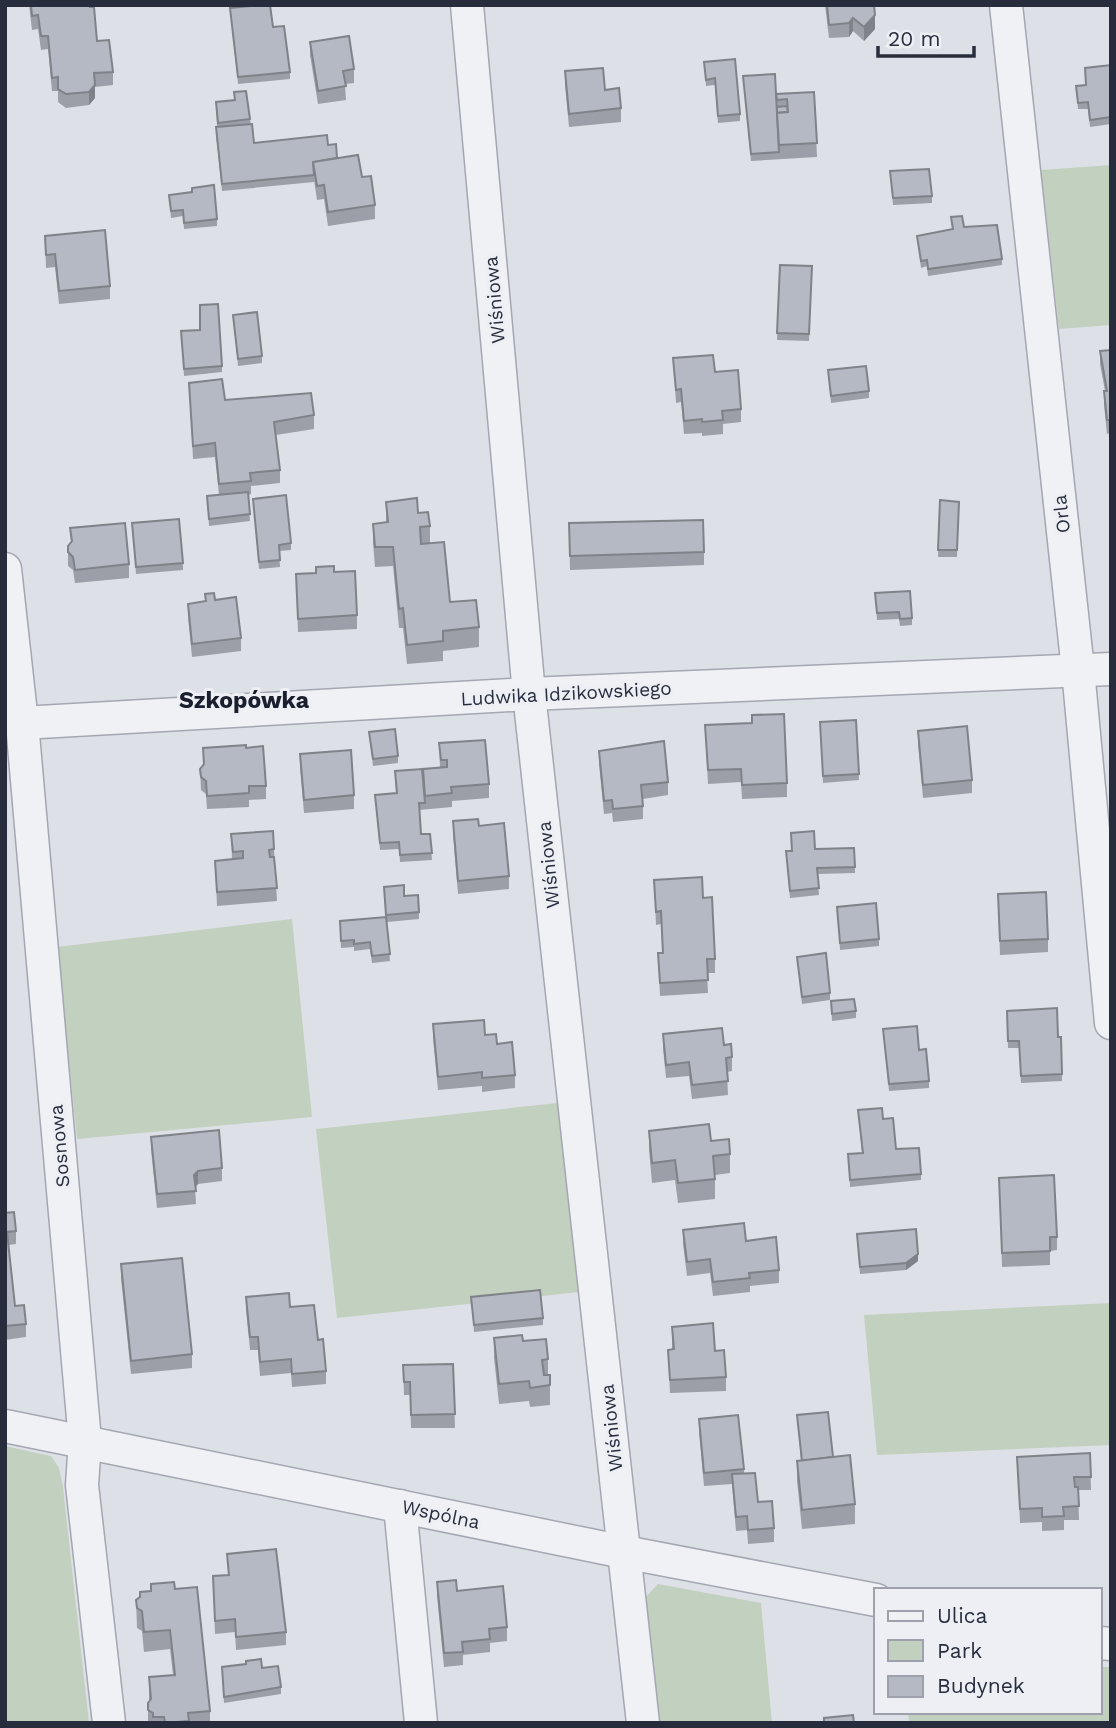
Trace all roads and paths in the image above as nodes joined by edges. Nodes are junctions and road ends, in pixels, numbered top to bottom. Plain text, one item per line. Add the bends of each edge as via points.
1 (467, 5) edge
2 (1006, 5) edge
3 (5, 569) edge
4 (1111, 669) edge
5 (1077, 670) junction
6 (529, 694) junction
7 (22, 723) junction
8 (1111, 1023) edge
9 (5, 1426) edge
10 (85, 1441) junction
11 (400, 1506) junction
12 (624, 1552) junction
13 (874, 1601) edge
14 (109, 1723) edge
15 (421, 1723) edge
16 (643, 1723) edge

1 - 6 street, Wiśniowa
2 - 5 street, Orla
3 - 7 street, Sosnowa
4 - 5 street, Ludwika Idzikowskiego
5 - 6 street, Ludwika Idzikowskiego
5 - 8 street, Orla
6 - 7 street, Ludwika Idzikowskiego
6 - 12 street, Wiśniowa
7 - 10 street, Sosnowa
9 - 10 street, Wspólna
10 - 11 street, Wspólna
10 - 14 street, Sosnowa via 82,1485
11 - 12 street, Wspólna
11 - 15 street
12 - 13 street, Wspólna
12 - 16 street, Wiśniowa

